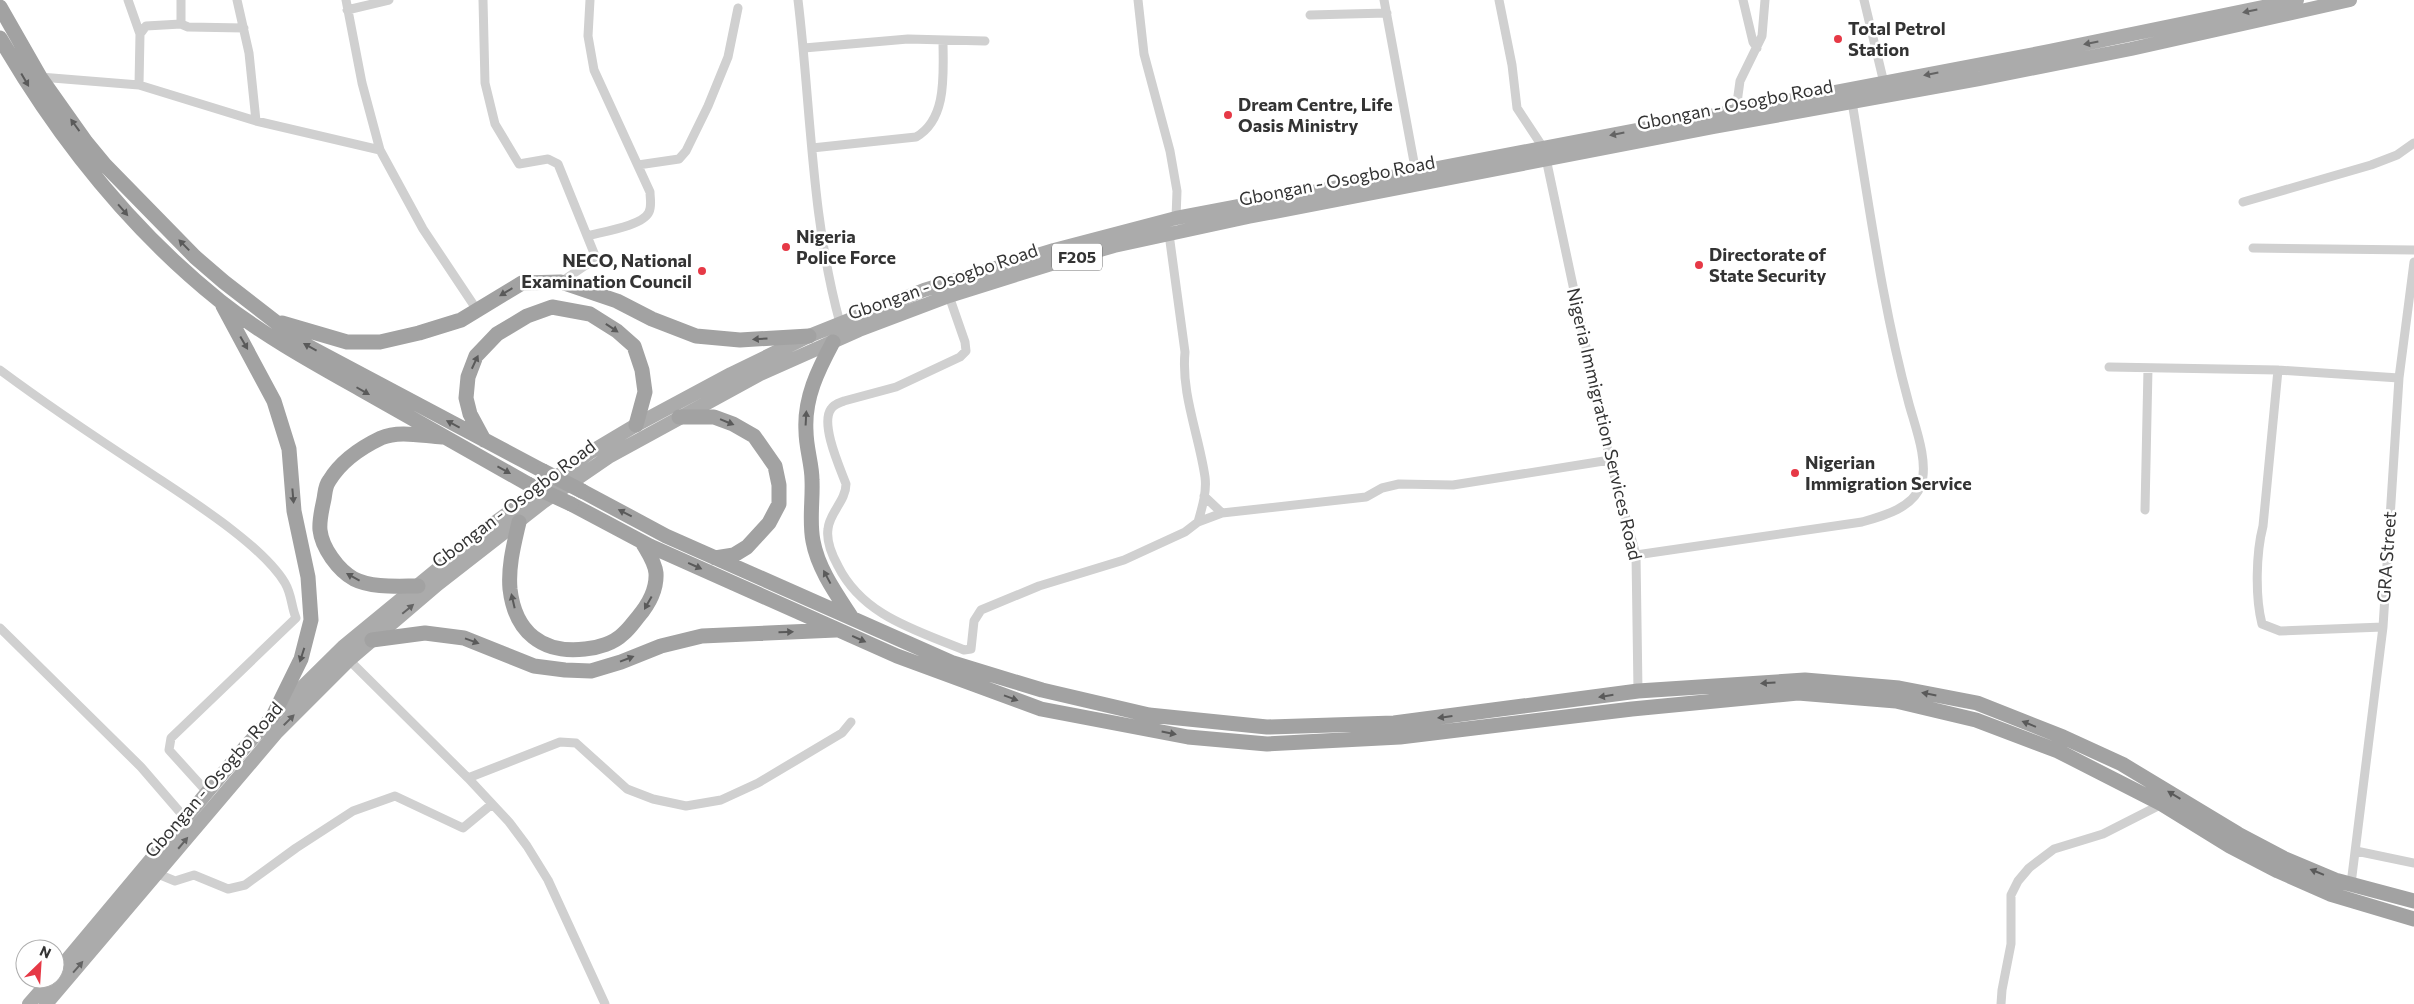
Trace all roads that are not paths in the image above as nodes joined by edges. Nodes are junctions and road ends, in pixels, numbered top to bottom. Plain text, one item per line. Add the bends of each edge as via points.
1 (128, 0) edge
2 (181, 0) edge
3 (237, 0) edge
4 (346, 0) edge
5 (389, 0) edge
6 (483, 0) edge
7 (590, 0) edge
8 (798, 0) edge
9 (1138, 0) edge
10 (1384, 0) edge
11 (1499, 0) edge
12 (1743, 0) edge
13 (1765, 0) edge
14 (1864, 0) edge
15 (2297, 0) edge
16 (2350, 0) edge
17 (0, 7) edge
18 (738, 8) dead end
19 (348, 10) junction
20 (1387, 14) junction
21 (1310, 15) dead end
22 (181, 24) junction
23 (244, 28) junction
24 (140, 34) junction
25 (0, 38) edge
26 (943, 40) junction
27 (984, 41) dead end
28 (804, 48) junction
29 (1757, 48) junction
30 (40, 77) junction
31 (1884, 83) junction
32 (139, 85) junction
33 (1852, 102) junction
34 (1736, 110) junction
35 (256, 121) junction
36 (2414, 143) edge
37 (812, 148) junction
38 (380, 150) junction
39 (1545, 154) junction
40 (638, 165) junction
41 (1416, 173) junction
42 (2243, 202) dead end
43 (1176, 218) junction
44 (1169, 234) junction
45 (587, 236) junction
46 (2253, 248) dead end
47 (2414, 250) edge
48 (2414, 262) edge
49 (561, 282) junction
50 (949, 296) junction
51 (220, 301) junction
52 (477, 310) junction
53 (273, 320) junction
54 (840, 323) junction
55 (809, 336) junction
56 (833, 342) junction
57 (2109, 367) dead end
58 (2148, 368) junction
59 (0, 370) edge
60 (2278, 370) junction
61 (2399, 378) junction
62 (679, 417) junction
63 (636, 425) junction
64 (446, 438) junction
65 (484, 440) junction
66 (1610, 460) junction
67 (1204, 496) junction
68 (2145, 510) dead end
69 (1222, 513) junction
70 (519, 522) junction
71 (1198, 522) junction
72 (642, 542) junction
73 (1636, 555) junction
74 (715, 558) junction
75 (418, 586) junction
76 (852, 618) junction
77 (2383, 626) junction
78 (0, 628) edge
79 (839, 630) junction
80 (372, 640) junction
81 (349, 660) junction
82 (1638, 691) junction
83 (273, 716) junction
84 (850, 722) dead end
85 (468, 778) junction
86 (207, 792) junction
87 (492, 804) junction
88 (2162, 804) junction
89 (185, 818) junction
90 (2356, 851) junction
91 (2414, 863) edge
92 (158, 874) junction
93 (2351, 884) junction
94 (2414, 901) edge
95 (2414, 919) edge
96 (65, 962) edge
97 (42, 989) edge
98 (29, 1004) edge
99 (46, 1004) edge
100 (605, 1004) edge
101 (2001, 1004) edge

1 - 24 street
2 - 22 street
3 - 23 street
4 - 19 street
5 - 19 street
6 - 45 street via 485,83 495,124 518,164 548,159 558,164
7 - 40 street via 588,36 594,70
8 - 28 street
9 - 43 street via 1144,54 1177,191
10 - 20 street
11 - 39 street via 1517,108
12 - 29 street
13 - 29 street via 1762,36
14 - 31 street
15 -> 31 main road, Gbongan - Osogbo Road / F205
16 - 33 main road, Gbongan - Osogbo Road / F205 via 2130,49
17 - 30 highway
18 - 40 street via 728,57 686,151 679,159
19 - 38 street via 362,83
20 - 21 street
20 - 41 street
22 - 23 street via 188,27
22 - 24 street via 146,26
23 - 35 street
24 - 32 street
25 -> 51 highway via 32,93 90,172 143,233
26 - 27 street
26 - 28 street via 854,42
26 - 37 street via 942,86 933,122 924,132 916,137
28 - 37 street
29 - 34 street via 1740,81
30 - 32 street
53 -> 30 highway via 195,257 105,164
31 - 34 main road, Gbongan - Osogbo Road / F205
32 - 35 street
33 - 39 main road, Gbongan - Osogbo Road / F205
33 - 73 street via 1896,355 1921,448 1923,479 1920,488 1904,505 1862,522
34 -> 39 main road, Gbongan - Osogbo Road / F205
35 - 38 street
36 - 42 street via 2398,155 2371,165
37 - 54 street via 831,289
38 - 52 street via 423,229
39 - 41 main road, Gbongan - Osogbo Road / F205
39 - 44 main road, Gbongan - Osogbo Road / F205
39 - 66 street, Nigeria Immigration Services Road
40 - 45 street via 650,192 649,213 636,223
41 - 43 main road, Gbongan - Osogbo Road / F205
43 - 54 main road, Gbongan - Osogbo Road / F205 via 952,281
44 - 50 main road, Gbongan - Osogbo Road / F205 via 1114,246
44 - 67 street via 1185,352 1183,372 1205,478
45 - 49 street via 596,258
46 - 47 street
48 - 61 street, GRA Street
49 -> 52 highway via 522,283
55 -> 49 highway via 740,340 696,336 617,301
50 - 56 main road, Gbongan - Osogbo Road / F205
50 - 71 street via 965,342 966,351 960,358 896,387 844,401 830,409 827,418 829,435 846,484 846,491 827,530 830,550 852,590 877,612 899,623 964,650 971,649 974,621 982,610 1039,586 1124,560 1185,532
51 -> 64 highway via 291,350
51 -> 83 highway via 274,401 289,449 294,511 308,578 311,620 301,659
52 - 53 highway via 461,320 380,342 348,342
65 -> 53 highway via 304,344
54 - 55 main road, Gbongan - Osogbo Road / F205
55 - 63 main road, Gbongan - Osogbo Road / F205
56 - 62 main road, Gbongan - Osogbo Road / F205 via 760,374
76 -> 56 highway via 818,560 812,541 812,479 805,413 813,382
57 - 58 street
58 - 60 street
58 - 68 street
59 - 86 street via 233,532 273,568 291,596 290,606 296,618 171,738 169,750
60 - 61 street
60 - 77 street via 2263,526 2258,547 2258,610 2262,624 2280,631
61 - 77 street, GRA Street
62 - 70 main road, Gbongan - Osogbo Road / F205 via 610,456
62 -> 74 highway via 714,417 733,424 754,436 775,466 779,504 769,523 747,547 734,555
65 -> 63 highway via 470,414 466,398 468,377 476,356 498,334 527,316 552,308 590,314 617,330 634,346 645,392
63 - 75 main road, Gbongan - Osogbo Road / F205 via 549,481
64 -> 72 highway, bridge
75 -> 64 highway via 369,585 341,570 320,530 322,508 327,483 344,460 376,441 396,435
74 -> 65 highway, bridge via 666,536
66 - 69 street via 1453,485 1399,484 1366,496
66 - 73 street, Nigeria Immigration Services Road
67 - 69 street
67 - 71 street
69 - 71 street
72 -> 70 highway via 656,571 655,589 646,608 623,635 605,645 570,651 541,644 517,616 510,588 510,560
80 -> 70 main road, Gbongan - Osogbo Road / F205
72 -> 79 highway
73 - 82 street, Nigeria Immigration Services Road
74 - 76 highway
75 - 83 main road, Gbongan - Osogbo Road / F205 via 343,647
82 -> 76 highway via 1394,723 1267,727 1149,716 1042,690 953,663
77 - 90 street, GRA Street
78 - 89 street via 141,766
80 -> 79 highway via 425,633 464,638 534,666 591,671 661,646 702,636
79 -> 88 highway via 897,656 1041,709 1188,737 1267,744 1400,738 1632,709 1798,694 1896,702 1976,720 2058,751
80 - 81 main road, Gbongan - Osogbo Road / F205
81 - 85 street
92 -> 81 main road, Gbongan - Osogbo Road / F205 via 276,732
93 -> 82 highway via 2285,859 2122,764 1977,703 1899,688 1805,680
83 - 86 main road, Gbongan - Osogbo Road / F205
84 - 85 street via 842,733 758,783 721,800 686,806 627,789 576,743 560,742
85 - 87 street
86 - 89 main road, Gbongan - Osogbo Road / F205
87 - 92 street via 463,828 395,796 379,800 330,826 245,885 228,889 194,875 175,881
87 - 100 street via 527,846 548,880
88 - 95 highway via 2278,871 2330,894
88 - 101 street via 2103,834 2054,849 2018,881 2011,895 2011,944
89 - 96 main road, Gbongan - Osogbo Road / F205
90 - 91 street
90 - 93 street, GRA Street
99 -> 92 main road, Gbongan - Osogbo Road / F205
93 - 94 highway
97 - 98 main road

